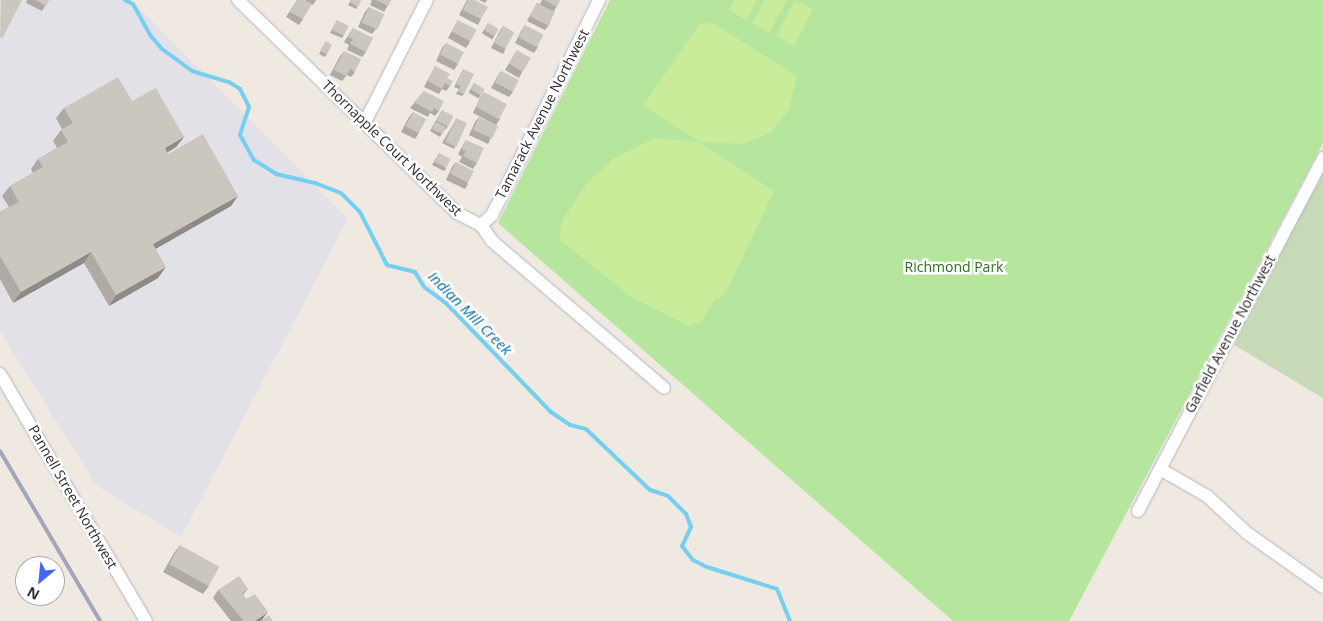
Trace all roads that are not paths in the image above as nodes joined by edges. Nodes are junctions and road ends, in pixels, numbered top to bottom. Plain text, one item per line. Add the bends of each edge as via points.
1 (238, 0) edge
2 (427, 0) edge
3 (599, 0) edge
4 (253, 6) edge
5 (365, 122) junction
6 (1323, 158) edge
7 (482, 225) junction
8 (0, 374) edge
9 (664, 388) dead end
10 (1160, 469) junction
11 (1138, 510) dead end
12 (1323, 587) edge
13 (146, 621) edge

1 - 4 street, Thornapple Court Northwest
2 - 5 street
3 - 7 street, Tamarack Avenue Northwest via 492,215
4 - 5 street, Thornapple Court Northwest
5 - 7 street, Thornapple Court Northwest via 457,213
6 - 10 street, Garfield Avenue Northwest
7 - 9 street, Thornapple Court Northwest via 492,241
8 - 13 street, Pannell Street Northwest
10 - 11 street, Garfield Avenue Northwest
10 - 12 street via 1207,496 1247,533

